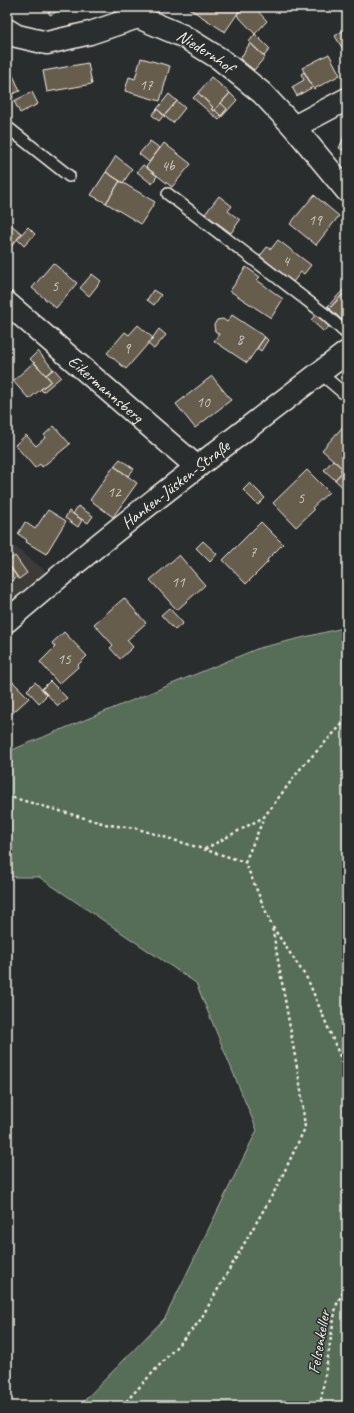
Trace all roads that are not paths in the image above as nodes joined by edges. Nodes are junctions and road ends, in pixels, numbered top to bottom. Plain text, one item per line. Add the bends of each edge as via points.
1 (141, 12) edge
2 (10, 36) edge
3 (347, 99) edge
4 (294, 126) junction
5 (7, 127) edge
6 (69, 176) dead end
7 (347, 191) edge
8 (168, 194) dead end
9 (10, 311) edge
10 (347, 334) edge
11 (347, 352) edge
12 (320, 373) junction
13 (347, 396) edge
14 (197, 467) junction
15 (7, 622) edge

1 - 2 street, Niedernhof via 90,33 47,43
1 - 4 street, Niedernhof via 220,59 262,93
3 - 4 street
4 - 7 street, Niedernhof
5 - 6 lane
8 - 10 lane via 326,315
9 - 14 street, Eikermannsberg
11 - 12 street, Hanken-Jüsken-Straße
12 - 13 lane
12 - 14 street, Hanken-Jüsken-Straße
14 - 15 street, Hanken-Jüsken-Straße

